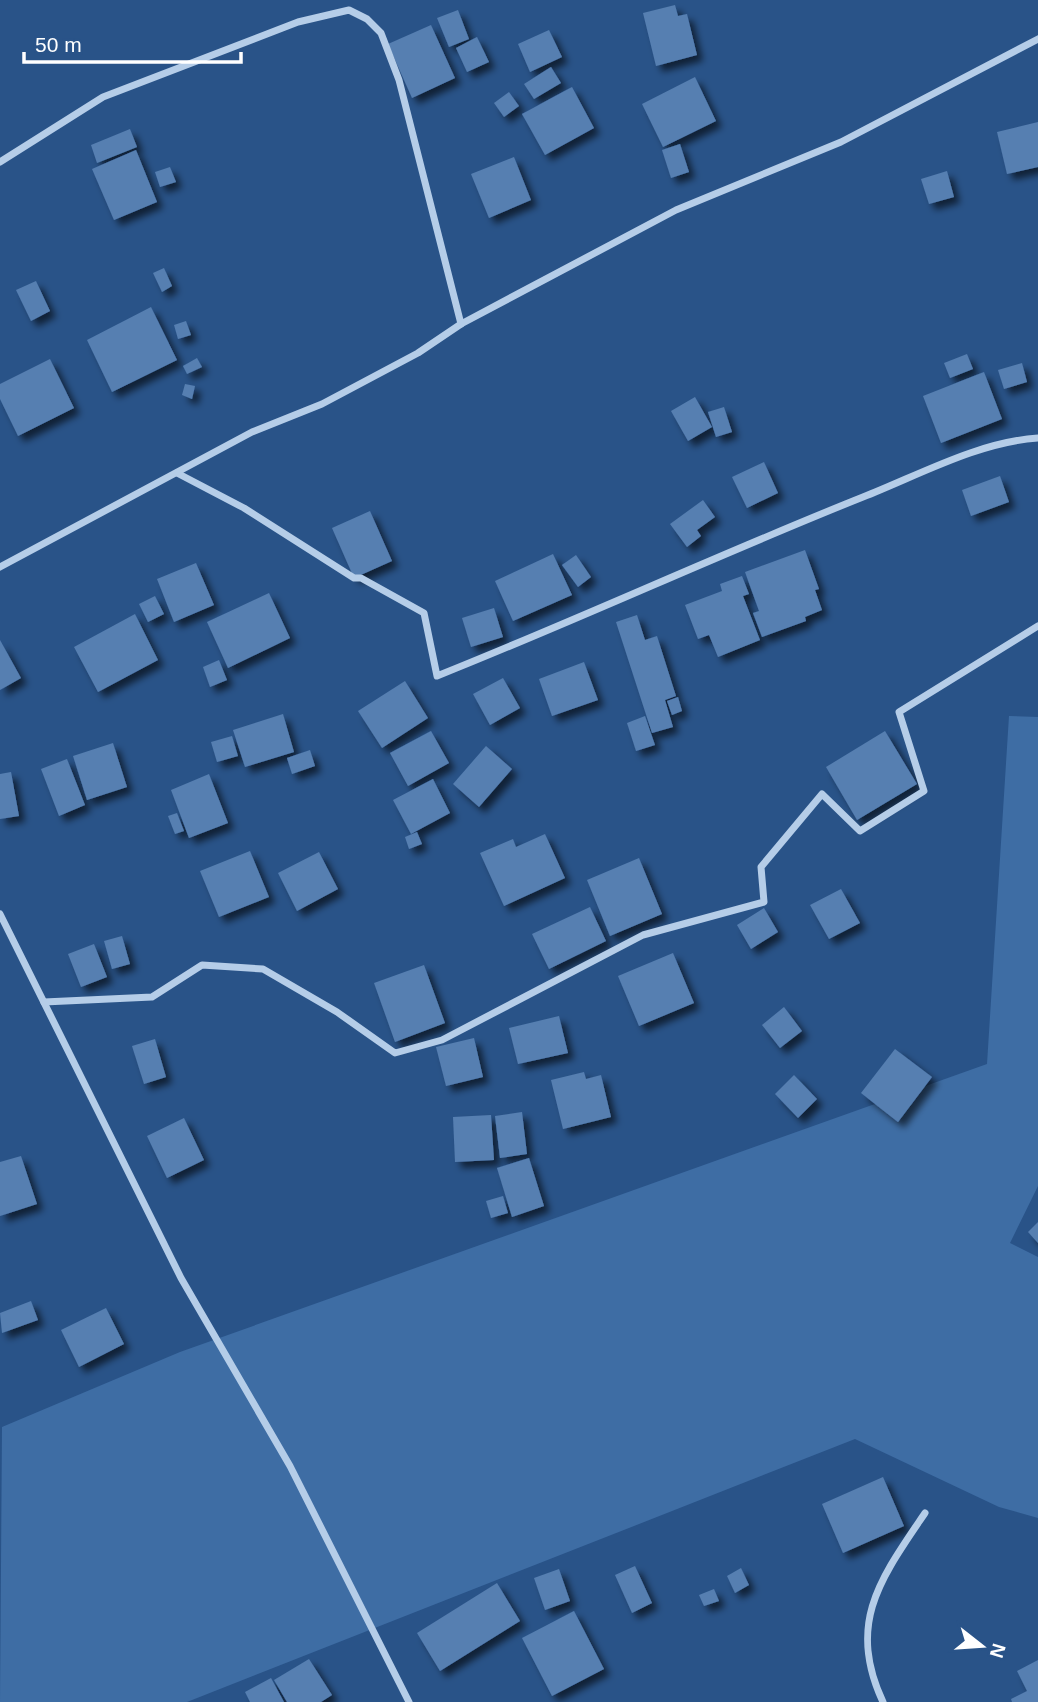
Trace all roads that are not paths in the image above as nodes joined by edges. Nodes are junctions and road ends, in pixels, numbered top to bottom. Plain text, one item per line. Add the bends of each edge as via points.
1 (1038, 39) edge
2 (0, 162) edge
3 (461, 324) junction
4 (1038, 438) edge
5 (177, 473) junction
6 (0, 567) edge
7 (1038, 626) edge
8 (0, 914) edge
9 (44, 1002) junction
10 (925, 1513) dead end
11 (409, 1702) edge
12 (883, 1702) edge

1 - 3 street via 841,142 676,210
2 - 3 street via 103,97 298,22 349,10 381,33 399,80
3 - 5 street via 418,353 322,404 252,432
4 - 5 street via 1013,440 974,453 437,676 424,613 354,578 244,508
5 - 6 street
7 - 9 street via 899,712 924,792 860,831 822,794 761,867 764,902 643,935 442,1040 395,1053 263,969 202,965 152,998
8 - 9 street
9 - 11 street via 181,1278 290,1466
10 - 12 street via 876,1592 866,1633

